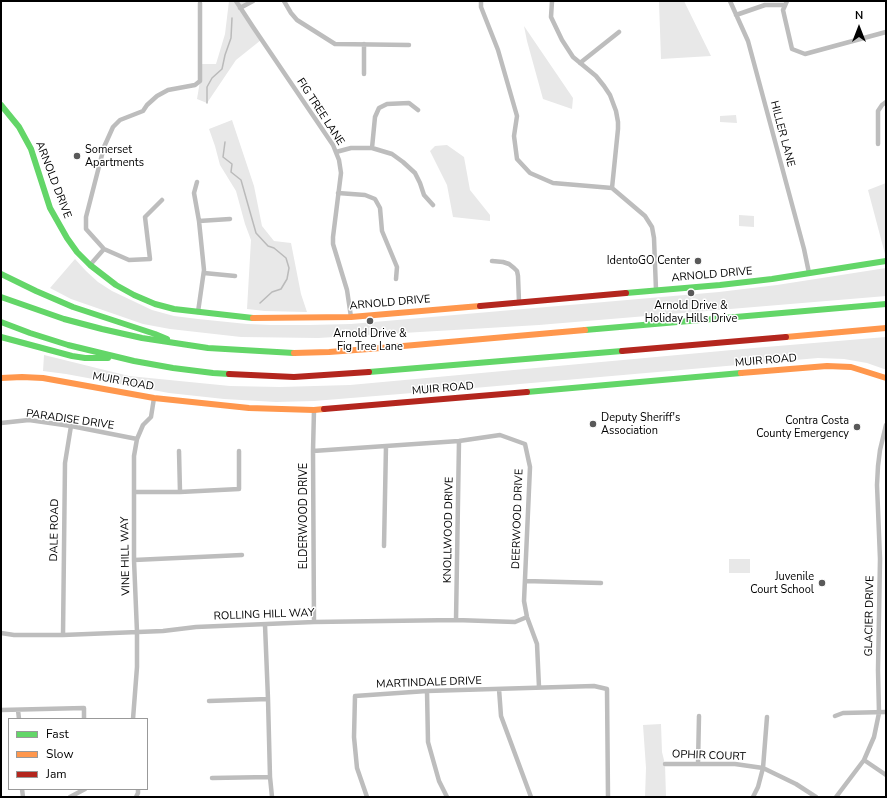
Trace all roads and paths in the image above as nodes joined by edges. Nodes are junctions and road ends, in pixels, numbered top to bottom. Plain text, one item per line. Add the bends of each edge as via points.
1 (236, 1) edge
2 (253, 1) edge
3 (284, 1) edge
4 (481, 1) edge
5 (552, 1) edge
6 (730, 1) edge
7 (200, 3) dead end
8 (786, 3) edge
9 (240, 8) junction
10 (736, 15) junction
11 (619, 32) dead end
12 (886, 32) edge
13 (364, 44) junction
14 (409, 45) dead end
15 (580, 63) junction
16 (364, 74) dead end
17 (886, 102) edge
18 (1, 105) edge
19 (418, 110) dead end
20 (878, 144) dead end
21 (372, 148) junction
22 (336, 152) junction
23 (198, 182) dead end
24 (612, 188) junction
25 (338, 193) junction
26 (162, 200) dead end
27 (433, 205) dead end
28 (230, 219) dead end
29 (199, 221) junction
30 (104, 249) junction
31 (492, 261) dead end
32 (886, 261) edge
33 (90, 265) junction
34 (204, 273) junction
35 (810, 273) junction
36 (1, 274) edge
37 (235, 276) dead end
38 (396, 279) dead end
39 (656, 290) junction
40 (1, 297) edge
41 (519, 302) junction
42 (886, 304) edge
43 (198, 312) junction
44 (351, 317) junction
45 (1, 322) edge
46 (886, 328) edge
47 (1, 337) edge
48 (178, 344) junction
49 (120, 358) junction
50 (1, 378) edge
51 (886, 378) edge
52 (154, 398) junction
53 (314, 410) junction
54 (1, 423) edge
55 (886, 425) edge
56 (71, 426) junction
57 (137, 439) junction
58 (458, 441) junction
59 (386, 446) junction
60 (179, 451) dead end
61 (239, 451) dead end
62 (313, 451) junction
63 (134, 492) junction
64 (180, 492) junction
65 (384, 546) dead end
66 (242, 555) dead end
67 (134, 560) junction
68 (525, 581) junction
69 (601, 583) dead end
70 (527, 617) junction
71 (456, 620) junction
72 (314, 622) junction
73 (265, 625) junction
74 (137, 632) junction
75 (1, 633) edge
76 (63, 635) junction
77 (539, 687) junction
78 (499, 690) junction
79 (427, 691) junction
80 (268, 699) junction
81 (209, 701) dead end
82 (1, 710) edge
83 (18, 710) junction
84 (879, 712) junction
85 (886, 712) edge
86 (699, 716) dead end
87 (835, 716) dead end
88 (767, 717) dead end
89 (19, 718) edge
90 (84, 718) edge
91 (133, 718) edge
92 (864, 760) junction
93 (666, 764) dead end
94 (698, 764) junction
95 (763, 768) junction
96 (886, 775) edge
97 (270, 777) junction
98 (212, 778) dead end
99 (83, 790) edge
100 (70, 797) edge
101 (272, 797) edge
102 (367, 797) edge
103 (447, 797) edge
104 (531, 797) edge
105 (608, 797) edge
106 (753, 797) edge
107 (816, 797) edge
108 (836, 797) edge

1 - 9 street, FIG TREE LANE
2 - 9 street
3 - 13 street via 297,20 335,44
4 - 24 street via 517,116 514,136 517,159 530,173 553,183
5 - 15 street via 551,17 556,29 573,57
6 - 10 street, HILLER LANE
7 - 30 street via 200,81 195,85 168,90 157,96 143,111 120,120 113,127 104,147 86,217 86,229
8 - 10 street via 765,5
8 - 12 street via 783,10 792,48 805,54
9 - 22 street, FIG TREE LANE
10 - 35 street, HILLER LANE via 748,41
11 - 15 street
13 - 14 street
13 - 16 street
15 - 24 street via 604,86 616,111 618,129
17 - 20 street via 878,111
18 - 33 main road, ARNOLD DRIVE via 19,127 31,149 50,208 58,223 77,252
19 - 21 street via 409,103 387,104 379,108 375,117
21 - 22 street via 351,148
21 - 27 street via 392,154 403,162 414,174 424,195
22 - 25 street, FIG TREE LANE via 341,172
23 - 29 street via 194,194
24 - 39 street via 645,216 652,227
25 - 38 street via 365,195 375,199 380,208 382,231 397,267
25 - 44 street, FIG TREE LANE via 333,237 347,290
26 - 30 street via 145,217 150,259 129,260
28 - 29 street
29 - 34 street
30 - 33 street
31 - 41 street via 509,264 517,271
32 - 35 main road, ARNOLD DRIVE
33 - 43 main road, ARNOLD DRIVE via 134,295 155,304
34 - 37 street
34 - 43 street
35 - 39 main road, ARNOLD DRIVE
36 - 48 main road via 73,307
39 - 41 main road, ARNOLD DRIVE
40 - 48 main road via 91,326
41 - 44 main road, ARNOLD DRIVE
42 - 48 main road via 329,352 222,350
43 - 44 main road, ARNOLD DRIVE via 248,318
45 - 49 main road via 62,343
46 - 49 main road via 320,376 213,373
47 - 49 main road via 72,356
50 - 52 main road, MUIR ROAD via 43,378
51 - 53 main road, MUIR ROAD via 851,367 827,366
52 - 53 main road, MUIR ROAD via 249,408
52 - 57 street, VINE HILL WAY via 151,417 143,425
53 - 62 street, ELDERWOOD DRIVE
54 - 56 street, PARADISE DRIVE via 29,420
55 - 84 street, GLACIER DRIVE via 878,472
56 - 57 street, PARADISE DRIVE
56 - 76 street, DALE ROAD via 65,463
57 - 63 street, VINE HILL WAY via 134,456
58 - 59 street, DEERWOOD DRIVE
58 - 68 street, DEERWOOD DRIVE via 500,434 525,444 530,466
58 - 71 street, KNOLLWOOD DRIVE
59 - 62 street, DEERWOOD DRIVE
59 - 65 street
60 - 64 street
61 - 64 street via 238,489
62 - 72 street, ELDERWOOD DRIVE
63 - 64 street
63 - 67 street, VINE HILL WAY
66 - 67 street
67 - 74 street, VINE HILL WAY
68 - 69 street
68 - 70 street, DEERWOOD DRIVE via 524,601
70 - 71 street, ROLLING HILL WAY via 515,622
70 - 77 street, DEERWOOD DRIVE via 537,644
71 - 72 street, ROLLING HILL WAY
72 - 73 street, ROLLING HILL WAY
73 - 74 street, ROLLING HILL WAY
73 - 80 street
74 - 76 street, ROLLING HILL WAY
74 - 91 street, VINE HILL WAY
75 - 76 street, ROLLING HILL WAY
77 - 78 street, MARTINDALE DRIVE
77 - 105 street, MARTINDALE DRIVE via 594,686 606,689
78 - 79 street, MARTINDALE DRIVE
78 - 104 street via 501,716
79 - 102 street, MARTINDALE DRIVE via 355,696 354,738 357,768
79 - 103 street via 428,742 439,781
80 - 81 street
80 - 97 street
82 - 83 street
83 - 89 street
83 - 90 street via 84,708
84 - 85 street
84 - 87 street via 843,712
84 - 92 street, GLACIER DRIVE via 874,737
86 - 94 street
88 - 95 street
92 - 96 street
92 - 108 street, GLACIER DRIVE
93 - 94 street, OPHIR COURT
94 - 95 street, OPHIR COURT via 735,764
95 - 106 street
95 - 107 street, OPHIR COURT
97 - 98 street
97 - 101 street
99 - 100 street

